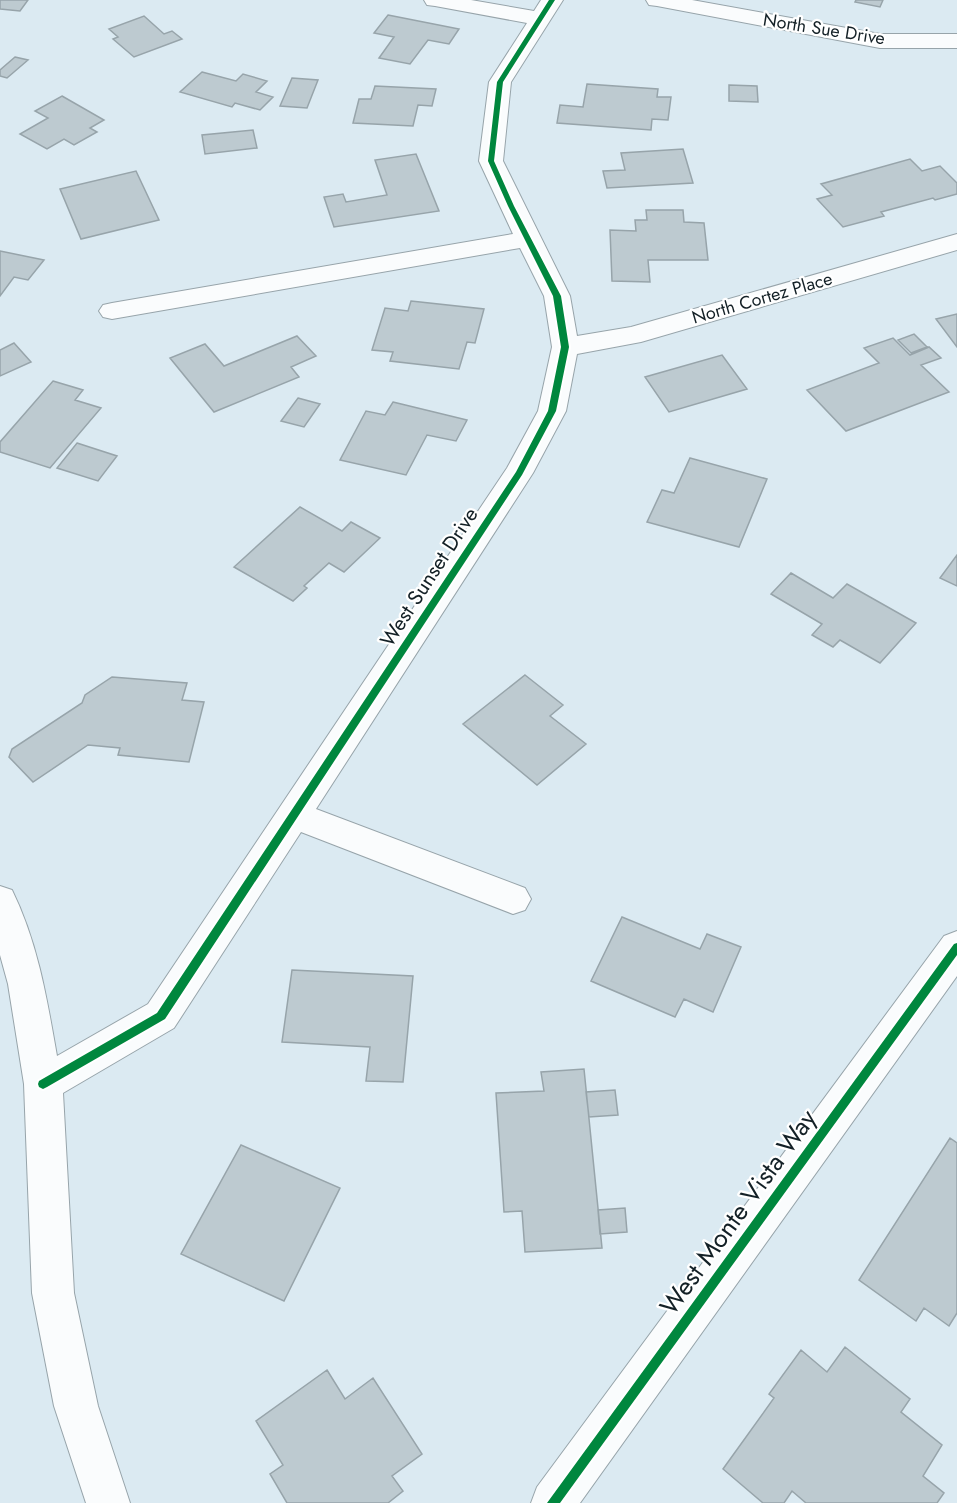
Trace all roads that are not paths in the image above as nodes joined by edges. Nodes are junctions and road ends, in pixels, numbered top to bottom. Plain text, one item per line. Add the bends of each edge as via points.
1 (435, 0) edge
2 (657, 0) edge
3 (547, 9) edge
4 (957, 41) edge
5 (527, 239) junction
6 (957, 242) edge
7 (112, 311) dead end
8 (565, 347) junction
9 (294, 815) junction
10 (513, 899) dead end
11 (0, 901) edge
12 (957, 946) edge
13 (43, 1083) junction
14 (108, 1503) edge
15 (553, 1503) edge

1 - 3 street
2 - 4 street, North Sue Drive via 880,40
3 - 5 street, West Sunset Drive via 500,82 491,161
5 - 7 street
5 - 8 street, West Sunset Drive via 557,296
6 - 8 street, North Cortez Place via 632,336
8 - 9 street, West Sunset Drive via 552,411 519,473
9 - 10 street
9 - 13 street, West Sunset Drive via 162,1016
11 - 13 street via 26,984
12 - 15 street, West Monte Vista Way
13 - 14 street via 53,1293 76,1406

